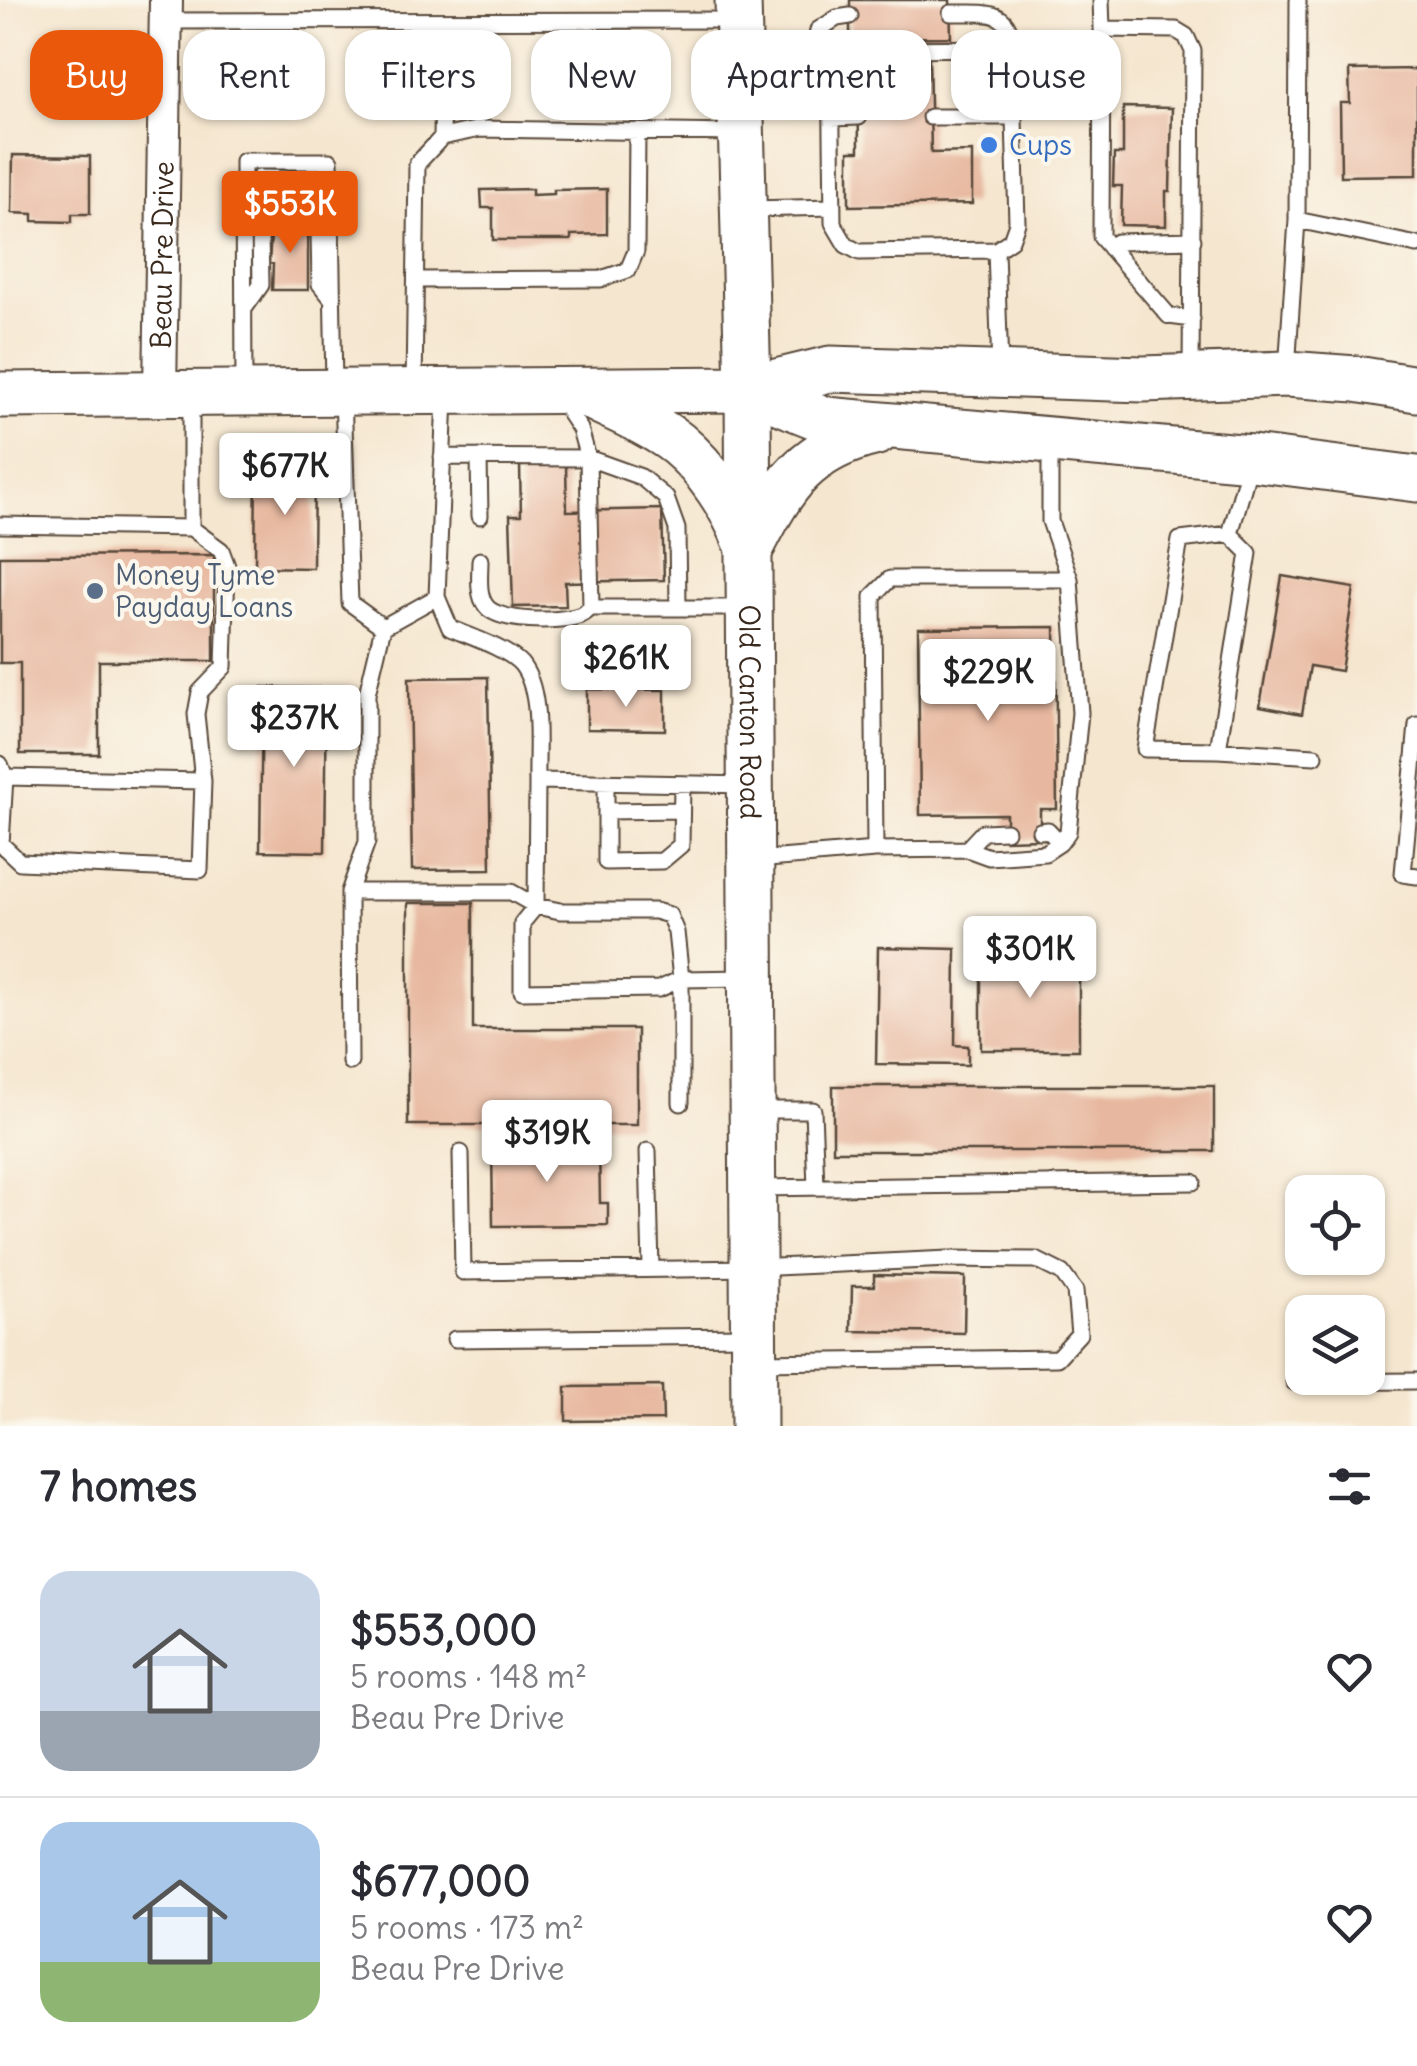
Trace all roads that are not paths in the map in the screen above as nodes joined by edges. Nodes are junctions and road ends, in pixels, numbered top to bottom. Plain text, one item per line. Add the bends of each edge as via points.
1 (1101, 0) edge
2 (1298, 0) edge
3 (166, 10) edge
4 (951, 14) dead end
5 (850, 16) dead end
6 (444, 22) junction
7 (738, 23) edge
8 (1102, 29) junction
9 (818, 30) edge
10 (1010, 30) edge
11 (832, 120) edge
12 (1014, 120) edge
13 (638, 130) junction
14 (740, 133) junction
15 (442, 137) junction
16 (833, 207) junction
17 (743, 209) junction
18 (1297, 220) junction
19 (1194, 240) junction
20 (1417, 245) edge
21 (1110, 248) junction
22 (996, 250) junction
23 (416, 280) junction
24 (333, 300) junction
25 (244, 310) junction
26 (1192, 318) junction
27 (1000, 374) junction
28 (1287, 374) junction
29 (1191, 378) junction
30 (564, 388) junction
31 (748, 388) junction
32 (1417, 389) edge
33 (430, 390) junction
34 (338, 391) junction
35 (244, 392) junction
36 (175, 393) junction
37 (0, 394) edge
38 (903, 426) junction
39 (1050, 440) junction
40 (442, 457) junction
41 (479, 457) junction
42 (588, 458) junction
43 (1252, 458) junction
44 (1417, 479) edge
45 (480, 516) dead end
46 (0, 526) edge
47 (191, 528) junction
48 (1230, 534) junction
49 (750, 550) junction
50 (480, 560) dead end
51 (1070, 579) junction
52 (437, 598) junction
53 (678, 607) junction
54 (592, 608) junction
55 (750, 608) junction
56 (383, 628) junction
57 (1417, 725) edge
58 (1218, 750) junction
59 (1315, 756) dead end
60 (2, 771) edge
61 (204, 781) junction
62 (536, 781) junction
63 (606, 782) junction
64 (682, 784) junction
65 (752, 786) junction
66 (682, 810) junction
67 (606, 811) junction
68 (1006, 831) dead end
69 (1040, 831) dead end
70 (1060, 842) junction
71 (967, 849) junction
72 (875, 850) junction
73 (752, 860) junction
74 (1417, 876) edge
75 (349, 892) junction
76 (536, 906) junction
77 (753, 978) junction
78 (681, 979) junction
79 (350, 1062) dead end
80 (681, 1103) dead end
81 (753, 1110) junction
82 (648, 1151) dead end
83 (461, 1153) dead end
84 (1192, 1182) dead end
85 (816, 1187) junction
86 (753, 1188) junction
87 (754, 1268) junction
88 (651, 1269) junction
89 (455, 1340) dead end
90 (754, 1349) junction
91 (1385, 1381) edge
92 (1417, 1381) edge
93 (754, 1426) edge

1 - 8 lane
2 - 18 lane
3 - 6 lane
3 - 36 street, Beau Pre Drive
4 - 10 lane via 1002,18
5 - 9 lane
6 - 7 lane
6 - 15 lane
7 - 14 main road, Old Canton Road
8 - 19 lane via 1176,30 1194,50
8 - 21 lane via 1101,237
11 - 16 lane
12 - 22 lane via 1017,223 1011,240
13 - 14 lane
13 - 15 lane via 480,129
13 - 23 lane via 636,251 628,270 601,278
14 - 17 main road, Old Canton Road
15 - 23 lane via 418,164
16 - 17 lane
16 - 22 lane via 833,223 846,245 859,252
17 - 31 main road, Old Canton Road
18 - 20 lane
18 - 28 lane
19 - 21 lane via 1118,242
19 - 26 lane
21 - 26 lane via 1169,316
22 - 27 lane
23 - 33 lane
24 - 25 lane via 320,284 318,178 259,178 261,285
24 - 25 lane via 330,161 243,161
24 - 34 lane
25 - 35 lane
26 - 29 lane
27 - 29 main road
27 - 31 main road via 830,369
28 - 29 main road
28 - 32 main road
30 - 31 main road
30 - 33 main road
30 - 42 lane
30 - 49 main road via 676,442 736,515
31 - 38 main road via 826,420
31 - 49 main road, Old Canton Road
33 - 34 main road
33 - 40 lane
34 - 35 main road
34 - 56 lane via 350,603
35 - 36 main road
36 - 37 main road
36 - 47 lane
38 - 39 main road
38 - 49 main road via 858,436 813,458 774,503
39 - 43 main road
39 - 51 lane via 1050,521
40 - 41 lane
40 - 52 lane
41 - 42 lane
41 - 45 lane
42 - 53 lane via 642,476 666,498 677,530
42 - 54 lane
43 - 44 main road
43 - 48 lane
46 - 47 lane
47 - 61 lane via 221,550 227,566 224,668 200,692 196,714
48 - 58 lane via 1249,553
48 - 58 lane via 1180,540 1145,749
49 - 55 main road, Old Canton Road
50 - 54 lane via 480,592 498,616 577,616
51 - 70 lane via 1080,713 1068,832
51 - 72 lane via 890,580 873,596
52 - 56 lane
52 - 62 lane via 450,628 520,664 536,700
53 - 54 lane
53 - 55 lane
55 - 65 main road, Old Canton Road
56 - 75 lane via 367,694 367,842
57 - 74 lane via 1403,874
58 - 59 lane
60 - 61 lane
60 - 61 lane via 1,844 20,862 200,870
62 - 63 lane
62 - 76 lane
63 - 64 lane
63 - 67 lane
64 - 65 lane
64 - 66 lane
65 - 73 main road, Old Canton Road
66 - 67 lane
66 - 67 lane via 681,845 662,861 606,862
68 - 71 lane via 983,832
69 - 70 lane
70 - 71 lane via 1045,852 1008,856
71 - 72 lane
72 - 73 lane
73 - 77 main road, Old Canton Road
75 - 76 lane via 511,892
75 - 79 lane
76 - 78 lane via 668,915
76 - 78 lane via 522,922 522,991 659,989
77 - 78 lane
77 - 81 main road, Old Canton Road
78 - 80 lane
81 - 85 lane via 813,1110
81 - 86 main road, Old Canton Road
82 - 88 lane
83 - 88 lane via 463,1272
84 - 85 lane
85 - 86 lane
86 - 87 main road, Old Canton Road
87 - 88 lane
87 - 90 main road, Old Canton Road
87 - 90 lane via 1036,1260 1062,1273 1076,1291 1079,1334 1057,1358
89 - 90 lane
90 - 93 main road, Old Canton Road
91 - 92 lane

